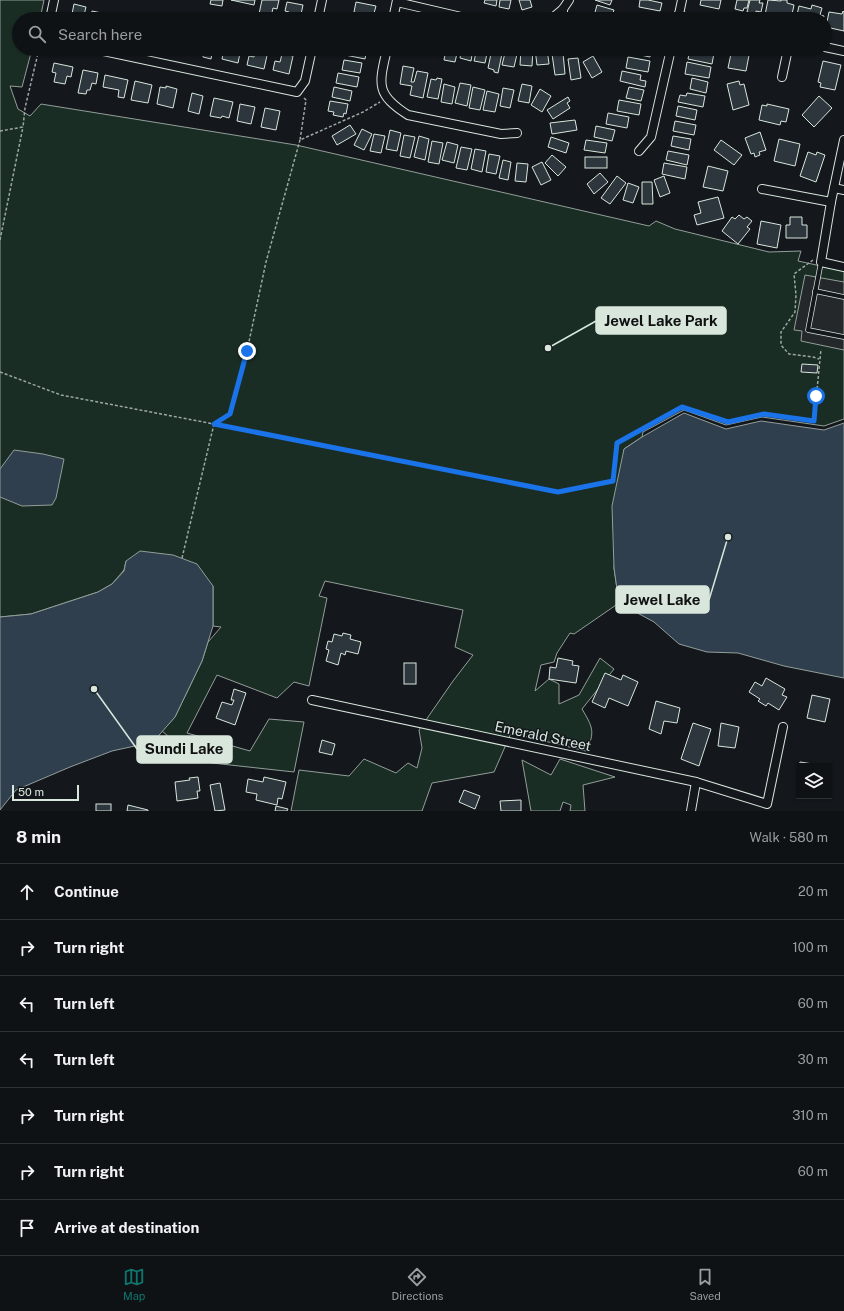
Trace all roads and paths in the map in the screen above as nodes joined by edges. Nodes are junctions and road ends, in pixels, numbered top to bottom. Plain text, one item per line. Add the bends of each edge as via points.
1 (54, 0) edge
2 (322, 0) edge
3 (569, 0) edge
4 (682, 0) edge
5 (397, 1) edge
6 (563, 9) joint
7 (51, 12) edge
8 (319, 12) edge
9 (395, 12) edge
10 (442, 12) edge
11 (559, 12) edge
12 (679, 12) edge
13 (832, 48) edge
14 (844, 51) edge
15 (37, 56) edge
16 (127, 56) edge
17 (310, 56) edge
18 (385, 56) edge
19 (669, 56) edge
20 (786, 56) edge
21 (782, 77) dead end
22 (297, 92) junction
23 (386, 98) junction
24 (23, 128) junction
25 (0, 131) edge
26 (517, 133) dead end
27 (302, 140) junction
28 (844, 140) edge
29 (639, 151) dead end
30 (834, 188) junction
31 (762, 189) dead end
32 (844, 190) edge
33 (831, 202) junction
34 (0, 240) edge
35 (821, 262) junction
36 (844, 267) edge
37 (815, 292) junction
38 (844, 297) edge
39 (844, 337) edge
40 (821, 349) dead end
41 (820, 360) junction
42 (0, 372) edge
43 (214, 424) junction
44 (182, 558) dead end
45 (312, 700) dead end
46 (783, 727) dead end
47 (696, 782) junction
48 (691, 811) edge

1 - 7 street
2 - 8 street
3 - 6 street
4 - 12 street
5 - 9 street
5 - 10 street
6 - 11 street
13 - 14 street
15 - 24 path
16 - 22 street
17 - 22 street via 305,81
18 - 23 street via 382,86
19 - 29 street via 651,137
20 - 21 street
22 - 27 path via 306,100
23 - 26 street via 408,115 501,134
23 - 27 path via 363,112
24 - 25 path
24 - 34 path
27 - 43 path via 266,262 234,404 230,414
28 - 30 street
30 - 32 street
30 - 33 street
31 - 33 street
33 - 35 street
35 - 36 street
35 - 37 lane
35 - 41 path via 816,258 794,274 795,312 781,332 781,345 788,354
37 - 38 lane
37 - 39 lane via 808,330
40 - 41 path
41 - 43 path via 814,421 764,414 728,422 682,407 617,443 613,481 558,492
42 - 43 path via 61,395
43 - 44 path
45 - 47 street, Emerald Street
46 - 47 street, Emerald Street via 767,804
47 - 48 street

